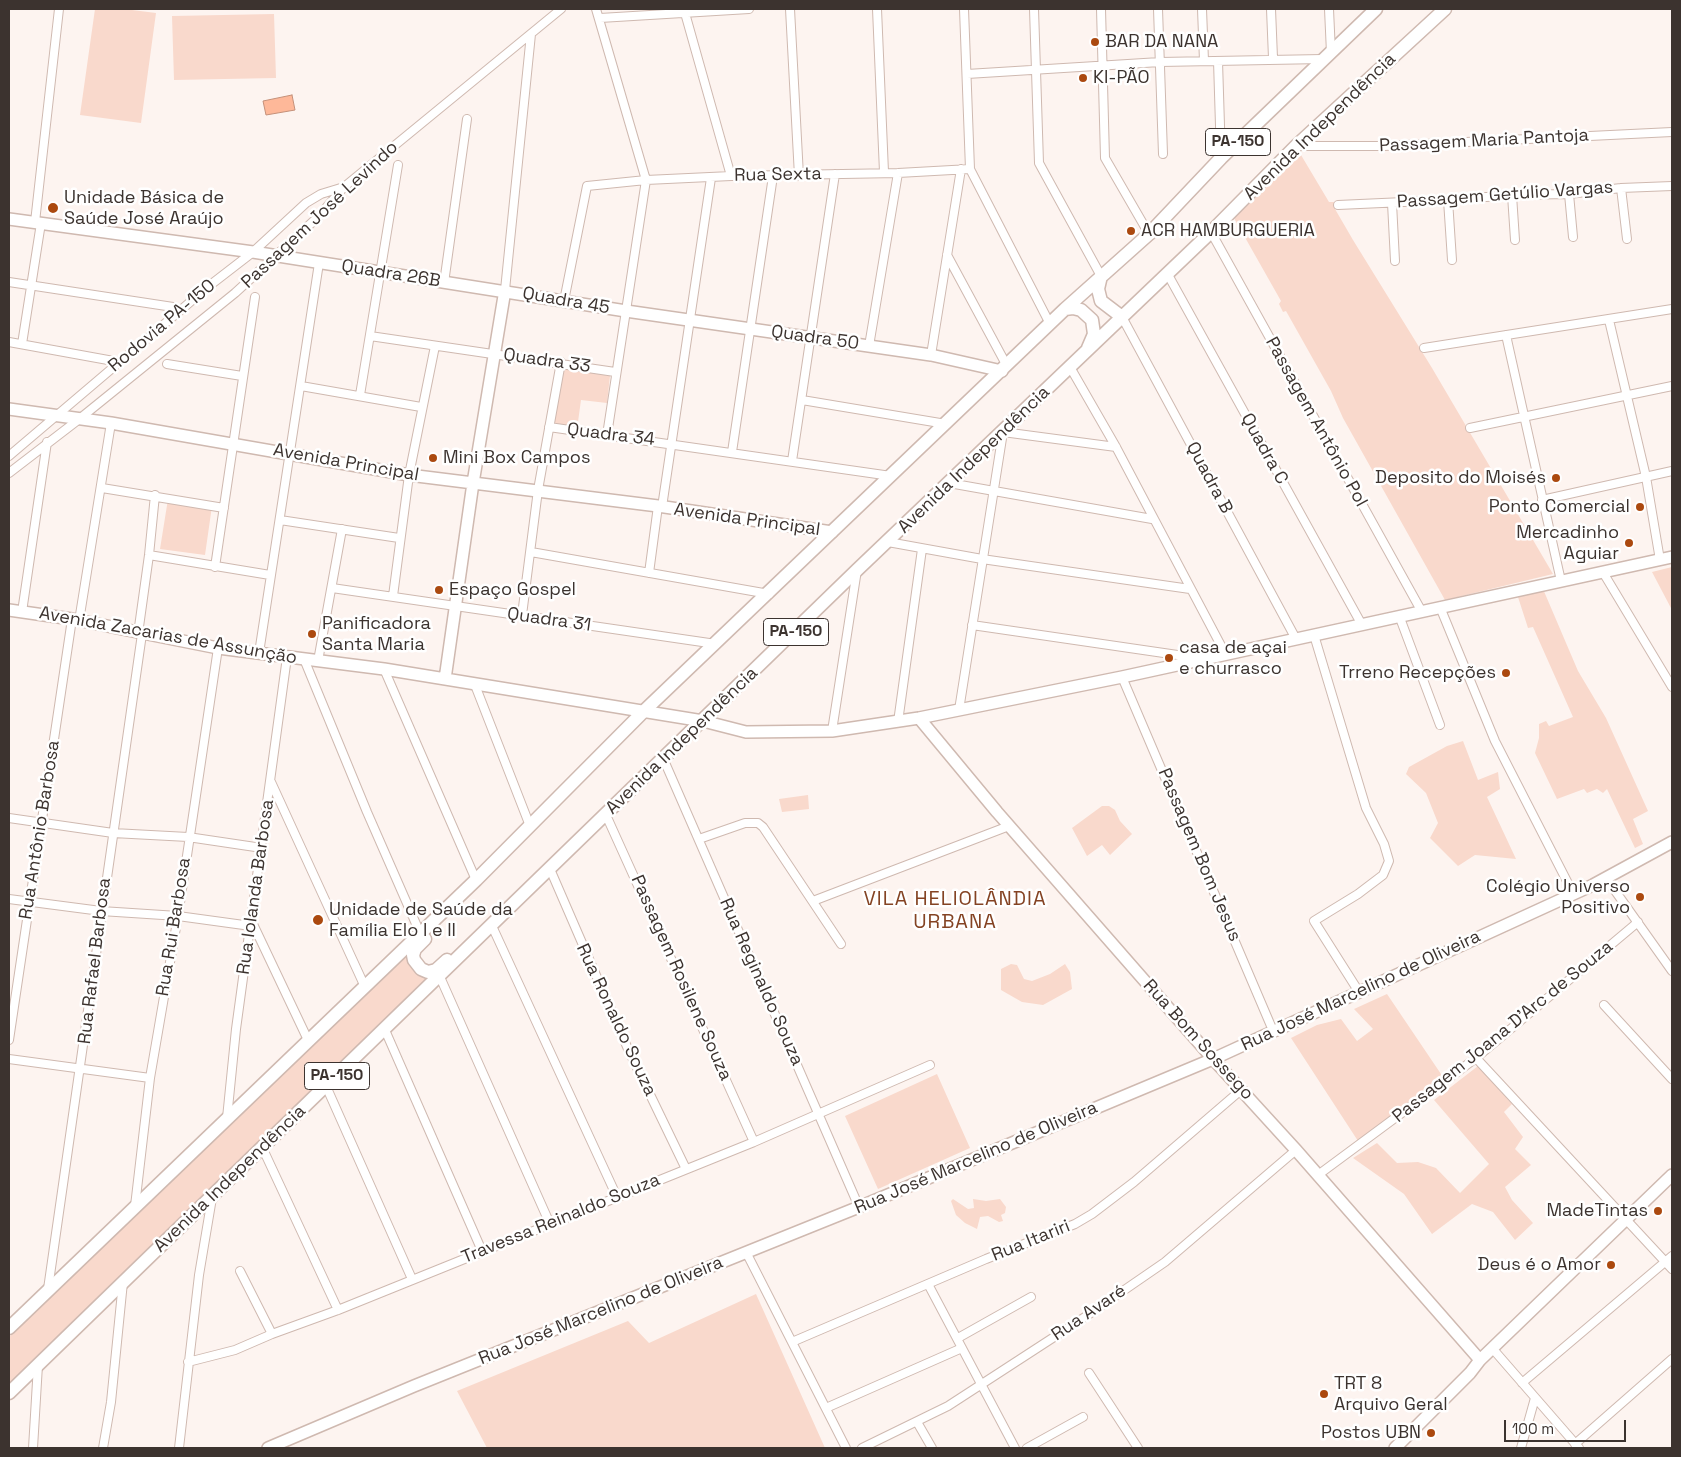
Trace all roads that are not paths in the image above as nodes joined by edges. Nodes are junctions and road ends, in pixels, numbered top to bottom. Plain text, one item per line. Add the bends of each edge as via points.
1 (59, 9) edge
2 (561, 9) edge
3 (596, 9) edge
4 (749, 9) edge
5 (790, 9) edge
6 (877, 9) edge
7 (964, 9) edge
8 (1034, 9) edge
9 (1101, 9) edge
10 (1158, 9) edge
11 (1202, 9) edge
12 (1272, 9) edge
13 (1329, 9) edge
14 (1376, 9) edge
15 (1445, 9) edge
16 (685, 12) junction
17 (600, 18) junction
18 (530, 34) junction
19 (1327, 56) junction
20 (1273, 58) junction
21 (1204, 61) junction
22 (1218, 61) junction
23 (1160, 62) junction
24 (1104, 65) junction
25 (1036, 69) junction
26 (967, 74) junction
27 (467, 119) dead end
28 (1672, 132) edge
29 (1296, 146) junction
30 (1163, 154) dead end
31 (1221, 158) junction
32 (398, 165) dead end
33 (960, 169) junction
34 (970, 169) junction
35 (884, 172) junction
36 (898, 173) junction
37 (836, 174) junction
38 (731, 176) junction
39 (773, 176) junction
40 (799, 176) junction
41 (711, 178) junction
42 (646, 180) junction
43 (1672, 186) edge
44 (344, 187) junction
45 (1622, 188) junction
46 (1569, 194) junction
47 (1512, 195) junction
48 (1448, 200) junction
49 (1392, 203) junction
50 (1338, 205) dead end
51 (9, 219) edge
52 (38, 222) junction
53 (1211, 232) junction
54 (1149, 234) junction
55 (1573, 237) dead end
56 (1627, 239) dead end
57 (1515, 240) dead end
58 (254, 252) junction
59 (947, 255) junction
60 (277, 256) junction
61 (1452, 260) dead end
62 (1395, 261) dead end
63 (319, 263) junction
64 (379, 272) junction
65 (1166, 273) junction
66 (1101, 276) junction
67 (9, 282) edge
68 (444, 282) junction
69 (32, 285) junction
70 (505, 290) junction
71 (255, 297) dead end
72 (564, 301) junction
73 (173, 307) dead end
74 (1065, 309) junction
75 (1672, 309) edge
76 (626, 311) junction
77 (1122, 317) junction
78 (689, 319) junction
79 (1609, 320) junction
80 (1050, 324) junction
81 (750, 329) junction
82 (1506, 334) junction
83 (370, 336) junction
84 (811, 338) junction
85 (9, 342) edge
86 (22, 344) junction
87 (435, 346) junction
88 (869, 346) junction
89 (1424, 348) dead end
90 (1087, 350) junction
91 (495, 353) junction
92 (931, 355) junction
93 (119, 362) junction
94 (561, 362) junction
95 (167, 364) dead end
96 (1070, 367) junction
97 (1005, 369) junction
98 (615, 372) junction
99 (242, 376) junction
100 (302, 386) junction
101 (1672, 386) edge
102 (360, 395) junction
103 (1627, 396) junction
104 (802, 400) junction
105 (421, 407) junction
106 (9, 410) edge
107 (55, 416) junction
108 (1525, 418) junction
109 (78, 420) junction
110 (111, 423) junction
111 (946, 424) junction
112 (549, 427) junction
113 (1470, 428) dead end
114 (1003, 432) junction
115 (607, 435) junction
116 (47, 442) junction
117 (232, 443) junction
118 (673, 443) junction
119 (1116, 447) junction
120 (732, 452) junction
121 (289, 455) junction
122 (9, 456) edge
123 (792, 461) junction
124 (1672, 471) edge
125 (9, 473) edge
126 (409, 475) junction
127 (891, 476) junction
128 (1646, 477) junction
129 (949, 482) junction
130 (472, 483) junction
131 (102, 488) junction
132 (538, 490) junction
133 (993, 491) junction
134 (155, 495) junction
135 (1542, 500) junction
136 (660, 507) junction
137 (224, 508) junction
138 (1152, 519) junction
139 (280, 520) junction
140 (342, 529) junction
141 (832, 532) junction
142 (399, 538) junction
143 (888, 542) junction
144 (922, 549) junction
145 (530, 552) junction
146 (150, 555) junction
147 (1672, 557) edge
148 (982, 559) junction
149 (1660, 560) junction
150 (215, 567) junction
151 (857, 570) junction
152 (649, 573) junction
153 (1604, 574) junction
154 (270, 575) junction
155 (1561, 581) junction
156 (332, 588) junction
157 (1190, 589) junction
158 (769, 594) junction
159 (393, 596) junction
160 (456, 607) junction
161 (1440, 607) junction
162 (9, 610) edge
163 (22, 612) junction
164 (1422, 612) junction
165 (522, 615) junction
166 (1400, 618) junction
167 (75, 620) junction
168 (972, 625) junction
169 (1362, 625) junction
170 (140, 634) junction
171 (1314, 635) junction
172 (1296, 639) junction
173 (716, 644) junction
174 (218, 648) junction
175 (259, 654) junction
176 (1226, 655) junction
177 (287, 657) junction
178 (304, 659) junction
179 (1207, 659) junction
180 (318, 661) junction
181 (384, 669) junction
182 (1122, 677) junction
183 (445, 679) junction
184 (475, 685) junction
185 (1672, 687) edge
186 (959, 710) junction
187 (644, 711) junction
188 (919, 718) junction
189 (703, 721) junction
190 (898, 722) junction
191 (1440, 725) dead end
192 (832, 731) junction
193 (664, 758) junction
194 (270, 781) junction
195 (606, 815) junction
196 (9, 818) edge
197 (42, 823) junction
198 (530, 826) junction
199 (1009, 826) junction
200 (113, 833) junction
201 (188, 837) junction
202 (699, 840) junction
203 (1672, 842) edge
204 (262, 848) junction
205 (494, 861) junction
206 (550, 869) junction
207 (1606, 878) junction
208 (476, 880) junction
209 (531, 888) junction
210 (1573, 893) junction
211 (9, 899) edge
212 (813, 901) junction
213 (29, 902) junction
214 (101, 911) junction
215 (178, 916) junction
216 (1638, 922) junction
217 (252, 924) junction
218 (492, 926) junction
219 (420, 933) junction
220 (841, 944) dead end
221 (1672, 971) edge
222 (440, 976) junction
223 (365, 987) junction
224 (1359, 992) junction
225 (1604, 1005) dead end
226 (385, 1030) junction
227 (1274, 1033) junction
228 (9, 1040) edge
229 (308, 1040) junction
230 (1476, 1058) junction
231 (9, 1059) edge
232 (1213, 1059) junction
233 (930, 1065) dead end
234 (82, 1068) junction
235 (150, 1078) junction
236 (1672, 1079) edge
237 (326, 1086) junction
238 (1241, 1090) junction
239 (818, 1114) junction
240 (227, 1118) junction
241 (754, 1142) junction
242 (262, 1148) junction
243 (1296, 1150) junction
244 (686, 1169) junction
245 (1318, 1175) junction
246 (1672, 1175) edge
247 (617, 1197) junction
248 (212, 1198) junction
249 (135, 1206) junction
250 (859, 1207) junction
251 (1628, 1219) junction
252 (550, 1224) junction
253 (482, 1251) junction
254 (746, 1252) junction
255 (1669, 1259) edge
256 (1672, 1269) edge
257 (240, 1271) dead end
258 (412, 1279) junction
259 (124, 1280) junction
260 (928, 1284) junction
261 (48, 1289) junction
262 (1031, 1297) dead end
263 (338, 1310) junction
264 (9, 1328) edge
265 (272, 1334) junction
266 (958, 1338) junction
267 (792, 1342) junction
268 (962, 1348) junction
269 (1492, 1348) junction
270 (1672, 1359) edge
271 (1480, 1360) junction
272 (188, 1362) junction
273 (38, 1364) junction
274 (1089, 1374) dead end
275 (1522, 1383) junction
276 (982, 1385) junction
277 (9, 1393) edge
278 (1535, 1398) junction
279 (826, 1408) junction
280 (1083, 1417) dead end
281 (917, 1422) junction
282 (1577, 1446) edge
283 (33, 1448) edge
284 (103, 1448) edge
285 (179, 1448) edge
286 (268, 1448) edge
287 (846, 1448) edge
288 (862, 1448) edge
289 (932, 1448) edge
290 (1015, 1448) edge
291 (1027, 1448) edge
292 (1138, 1448) edge
293 (1395, 1448) edge
294 (1521, 1448) edge

1 - 52 street
2 - 18 street, Passagem José Levindo
3 - 17 street
4 - 16 street
5 - 40 street
6 - 35 street
7 - 26 street
8 - 25 street
9 - 24 street
10 - 23 street
11 - 21 street
12 - 20 street
13 - 19 street
14 - 19 main road, PA-150
15 - 29 main road, Avenida Independência / PA-150
16 - 17 street
16 - 38 street
17 - 42 street
18 - 44 street, Passagem José Levindo
18 - 70 street
19 - 20 street
19 - 31 main road, PA-150
20 - 22 street
21 - 22 street
21 - 23 street
22 - 31 street
23 - 24 street
23 - 30 street
24 - 25 street
24 - 54 street via 1105,158
25 - 26 street
25 - 66 street via 1039,163
26 - 34 street
27 - 68 street
28 - 29 street, Passagem Maria Pantoja via 1384,146
29 - 53 main road, Avenida Independência / PA-150
31 - 54 main road, PA-150
32 - 64 street
33 - 34 street, Rua Sexta
33 - 36 street, Rua Sexta
33 - 59 street
34 - 80 street
35 - 36 street, Rua Sexta
35 - 37 street, Rua Sexta
36 - 88 street
37 - 40 street, Rua Sexta
37 - 84 street
38 - 39 street, Rua Sexta
38 - 41 street, Rua Sexta
39 - 40 street, Rua Sexta
39 - 81 street
41 - 42 street, Rua Sexta
41 - 78 street
42 - 72 street, Rua Sexta via 587,186
42 - 76 street
43 - 45 street, Passagem Getúlio Vargas
44 - 58 street, Rodovia PA-150 via 314,197
44 - 60 street, Passagem José Levindo via 324,212
45 - 46 street, Passagem Getúlio Vargas
45 - 56 street
46 - 47 street, Passagem Getúlio Vargas
46 - 55 street
47 - 48 street, Passagem Getúlio Vargas
47 - 57 street
48 - 49 street, Passagem Getúlio Vargas
48 - 61 street
49 - 50 street, Passagem Getúlio Vargas
49 - 62 street
51 - 52 street, Quadra 26B
52 - 58 street, Quadra 26B
52 - 69 street
53 - 65 main road, Avenida Independência / PA-150
53 - 164 street, Passagem Antônio Pol
54 - 66 main road, PA-150
58 - 60 street, Quadra 26B
58 - 93 street, Rodovia PA-150
59 - 92 street
59 - 97 street
60 - 63 street, Quadra 26B
60 - 109 street, Passagem José Levindo
63 - 64 street, Quadra 26B
63 - 100 street
64 - 68 street, Quadra 26B
64 - 83 street
65 - 77 main road, Avenida Independência / PA-150
65 - 169 street, Quadra C
66 - 74 main road, PA-150
66 - 77 main road via 1098,289 1101,301
67 - 69 street
68 - 70 street, Quadra 26B
69 - 73 street
69 - 86 street
70 - 72 street, Quadra 45
70 - 91 street
71 - 99 street
72 - 76 street, Quadra 45
74 - 80 main road, PA-150
74 - 90 main road via 1081,310 1092,320 1094,334
75 - 79 street
76 - 78 street, Quadra 50
76 - 98 street
77 - 90 main road, Avenida Independência / PA-150
77 - 172 street, Quadra B
78 - 81 street, Quadra 50
78 - 118 street
79 - 82 street
79 - 103 street
80 - 97 main road, PA-150
81 - 84 street, Quadra 50
81 - 120 street
82 - 89 street
82 - 108 street
83 - 87 street
83 - 102 street
84 - 88 street, Quadra 50
84 - 104 street
85 - 86 street
86 - 93 street
87 - 91 street
87 - 105 street
88 - 92 street, Quadra 50
90 - 96 main road, Avenida Independência / PA-150
91 - 94 street, Quadra 33
91 - 130 street, Quadra 33
92 - 97 street, Quadra 50
93 - 107 street, Rodovia PA-150
94 - 98 street, Quadra 33
94 - 112 street
95 - 99 street
96 - 114 main road, Avenida Independência / PA-150
96 - 119 street
97 - 111 main road, PA-150
98 - 115 street
99 - 117 street
100 - 102 street
100 - 121 street
101 - 103 street
102 - 105 street
103 - 108 street
103 - 128 street
104 - 111 street
104 - 123 street
105 - 126 street
106 - 107 street, Avenida Principal
107 - 109 street, Avenida Principal
107 - 122 street, Rodovia PA-150
108 - 113 street
108 - 135 street
109 - 110 street, Avenida Principal
109 - 116 street
110 - 117 street, Avenida Principal
110 - 131 street, Rua Antônio Barbosa
111 - 127 main road, PA-150
112 - 115 street, Quadra 34
112 - 132 street
114 - 119 street
114 - 129 main road, Avenida Independência / PA-150
114 - 133 street
115 - 118 street, Quadra 34
116 - 125 street
116 - 163 street
117 - 121 street, Avenida Principal
117 - 137 street
118 - 120 street, Quadra 34
118 - 136 street
119 - 138 street
120 - 123 street, Quadra 34
121 - 126 street, Avenida Principal
121 - 139 street
123 - 127 street, Quadra 34
124 - 128 street
126 - 130 street, Avenida Principal
126 - 142 street
127 - 141 main road, PA-150
128 - 135 street
128 - 149 street
129 - 133 street
129 - 143 main road, Avenida Independência / PA-150
130 - 132 street, Avenida Principal
130 - 160 street, Quadra 33
131 - 134 street
131 - 167 street, Rua Antônio Barbosa
132 - 136 street, Avenida Principal
132 - 145 street
133 - 138 street
133 - 148 street
134 - 137 street
134 - 146 street, Rua Rafael Barbosa
135 - 155 street
136 - 141 street, Avenida Principal
136 - 152 street
137 - 150 street
138 - 157 street
139 - 140 street
139 - 154 street
140 - 142 street
140 - 156 street
141 - 158 main road, PA-150
142 - 159 street
143 - 144 street
143 - 151 main road, Avenida Independência / PA-150
144 - 148 street
144 - 190 street
145 - 152 street
145 - 165 street
146 - 150 street
146 - 170 street, Rua Rafael Barbosa
147 - 149 street, Avenida Zacarias de Assunção
148 - 157 street
148 - 168 street
149 - 153 street, Avenida Zacarias de Assunção
150 - 154 street
151 - 189 main road, Avenida Independência / PA-150
151 - 192 street
152 - 158 street
153 - 155 street, Avenida Zacarias de Assunção
153 - 185 street
154 - 175 street
155 - 161 street, Avenida Zacarias de Assunção
156 - 159 street, Quadra 31
156 - 180 street
157 - 176 street
158 - 173 main road, PA-150
159 - 160 street, Quadra 31
160 - 165 street, Quadra 31
160 - 183 street
161 - 164 street, Avenida Zacarias de Assunção
161 - 210 street via 1495,741
162 - 163 street, Avenida Zacarias de Assunção
163 - 167 street, Avenida Zacarias de Assunção
164 - 166 street, Avenida Zacarias de Assunção
165 - 173 street, Quadra 31
166 - 169 street, Avenida Zacarias de Assunção
166 - 191 street
167 - 170 street, Avenida Zacarias de Assunção
167 - 197 street, Rua Antônio Barbosa
168 - 179 street
168 - 186 street
169 - 171 street, Avenida Zacarias de Assunção
170 - 174 street, Avenida Zacarias de Assunção
170 - 200 street, Rua Rafael Barbosa
171 - 172 street, Avenida Zacarias de Assunção
171 - 224 street via 1366,808 1390,861 1383,875 1314,921
172 - 176 street, Avenida Zacarias de Assunção
173 - 187 main road, PA-150
174 - 175 street, Avenida Zacarias de Assunção
174 - 201 street, Rua Rui Barbosa
175 - 177 street, Avenida Zacarias de Assunção
176 - 179 street, Avenida Zacarias de Assunção
177 - 178 street, Avenida Zacarias de Assunção
177 - 194 street, Rua Iolanda Barbosa
178 - 180 street, Avenida Zacarias de Assunção
178 - 219 street
179 - 182 street, Avenida Zacarias de Assunção
180 - 181 street, Avenida Zacarias de Assunção
181 - 183 street, Avenida Zacarias de Assunção
181 - 208 street
182 - 186 street, Avenida Zacarias de Assunção
182 - 227 street, Passagem Bom Jesus
183 - 184 street, Avenida Zacarias de Assunção
184 - 187 street, Avenida Zacarias de Assunção
184 - 198 street
186 - 188 street, Avenida Zacarias de Assunção
187 - 189 street, Avenida Zacarias de Assunção
187 - 198 main road, PA-150
188 - 190 street, Avenida Zacarias de Assunção
188 - 199 street, Rua Bom Sossego
189 - 192 street, Avenida Zacarias de Assunção via 746,732
189 - 193 main road, Avenida Independência / PA-150
190 - 192 street, Avenida Zacarias de Assunção
193 - 195 main road, Avenida Independência / PA-150
193 - 202 street, Rua Reginaldo Souza
194 - 204 street, Rua Iolanda Barbosa
194 - 223 street
195 - 206 main road, Avenida Independência / PA-150
195 - 241 street, Passagem Rosilene Souza
196 - 197 street
197 - 200 street
197 - 213 street, Rua Antônio Barbosa
198 - 205 main road, PA-150
199 - 212 street
199 - 232 street, Rua Bom Sossego
200 - 201 street
200 - 214 street, Rua Rafael Barbosa
201 - 204 street
201 - 215 street, Rua Rui Barbosa
202 - 212 street via 745,823 758,823 772,836
202 - 239 street, Rua Reginaldo Souza
203 - 207 street, Rua José Marcelino de Oliveira
204 - 217 street, Rua Iolanda Barbosa
205 - 208 main road, PA-150
205 - 209 main road via 482,882 416,948 414,960 421,969 428,972 436,970 512,898
206 - 209 main road, Avenida Independência / PA-150
206 - 244 street, Rua Ronaldo Souza via 628,1049
207 - 210 street, Rua José Marcelino de Oliveira
207 - 216 street
208 - 219 main road, PA-150
209 - 218 main road, Avenida Independência / PA-150
210 - 224 street, Rua José Marcelino de Oliveira
211 - 213 street
212 - 220 street
213 - 214 street
213 - 228 street, Rua Antônio Barbosa
214 - 215 street
214 - 234 street, Rua Rafael Barbosa
215 - 217 street
215 - 235 street, Rua Rui Barbosa
216 - 221 street
216 - 230 street, Passagem Joana D'Arc de Souza
217 - 229 street
217 - 240 street, Rua Iolanda Barbosa
218 - 222 main road, Avenida Independência / PA-150
218 - 247 street
219 - 223 main road, PA-150
222 - 226 main road, Avenida Independência / PA-150
222 - 252 street
223 - 229 main road, PA-150
224 - 227 street, Rua José Marcelino de Oliveira
225 - 236 street
226 - 237 main road, Avenida Independência / PA-150
226 - 253 street
227 - 232 street, Rua José Marcelino de Oliveira
229 - 240 main road, PA-150
230 - 245 street, Passagem Joana D'Arc de Souza
230 - 251 street
231 - 234 street
232 - 238 street, Rua Bom Sossego
232 - 250 street, Rua José Marcelino de Oliveira
233 - 239 street, Travessa Reinaldo Souza
234 - 235 street
234 - 261 street, Rua Rafael Barbosa
235 - 249 street, Rua Rui Barbosa
237 - 242 main road, Avenida Independência / PA-150
237 - 258 street
238 - 243 street, Rua Bom Sossego
238 - 260 street, Rua Itariri via 1092,1214 1075,1224
239 - 241 street, Travessa Reinaldo Souza
239 - 250 street, Rua Reginaldo Souza
240 - 249 main road, PA-150
241 - 244 street, Travessa Reinaldo Souza
242 - 248 main road, Avenida Independência / PA-150
242 - 263 street
243 - 245 street, Rua Bom Sossego
243 - 276 street, Rua Avaré via 1165,1262
244 - 247 street, Travessa Reinaldo Souza
245 - 271 street, Rua Bom Sossego
246 - 251 street
247 - 252 street, Travessa Reinaldo Souza
248 - 259 main road, Avenida Independência / PA-150
248 - 272 street
249 - 261 main road, PA-150
250 - 254 street, Rua José Marcelino de Oliveira
251 - 255 street
251 - 269 street
252 - 253 street, Travessa Reinaldo Souza
253 - 258 street, Travessa Reinaldo Souza
254 - 267 street
254 - 286 street, Rua José Marcelino de Oliveira
255 - 256 street
255 - 275 street
257 - 265 street
258 - 263 street, Travessa Reinaldo Souza
259 - 273 main road, Avenida Independência / PA-150
259 - 284 street
260 - 266 street
260 - 267 street, Rua Itariri
261 - 264 main road, PA-150
262 - 266 street
263 - 265 street, Travessa Reinaldo Souza
265 - 272 street, Travessa Reinaldo Souza via 234,1350
266 - 268 street
267 - 279 street
268 - 276 street
268 - 279 street
269 - 271 street
269 - 275 street
270 - 282 street
271 - 293 street
272 - 285 street
273 - 277 main road, Avenida Independência / PA-150
273 - 283 street
274 - 292 street
275 - 278 street
276 - 281 street, Rua Avaré
276 - 290 street
278 - 282 street
278 - 294 street
279 - 287 street
280 - 291 street
281 - 288 street, Rua Avaré
281 - 289 street

